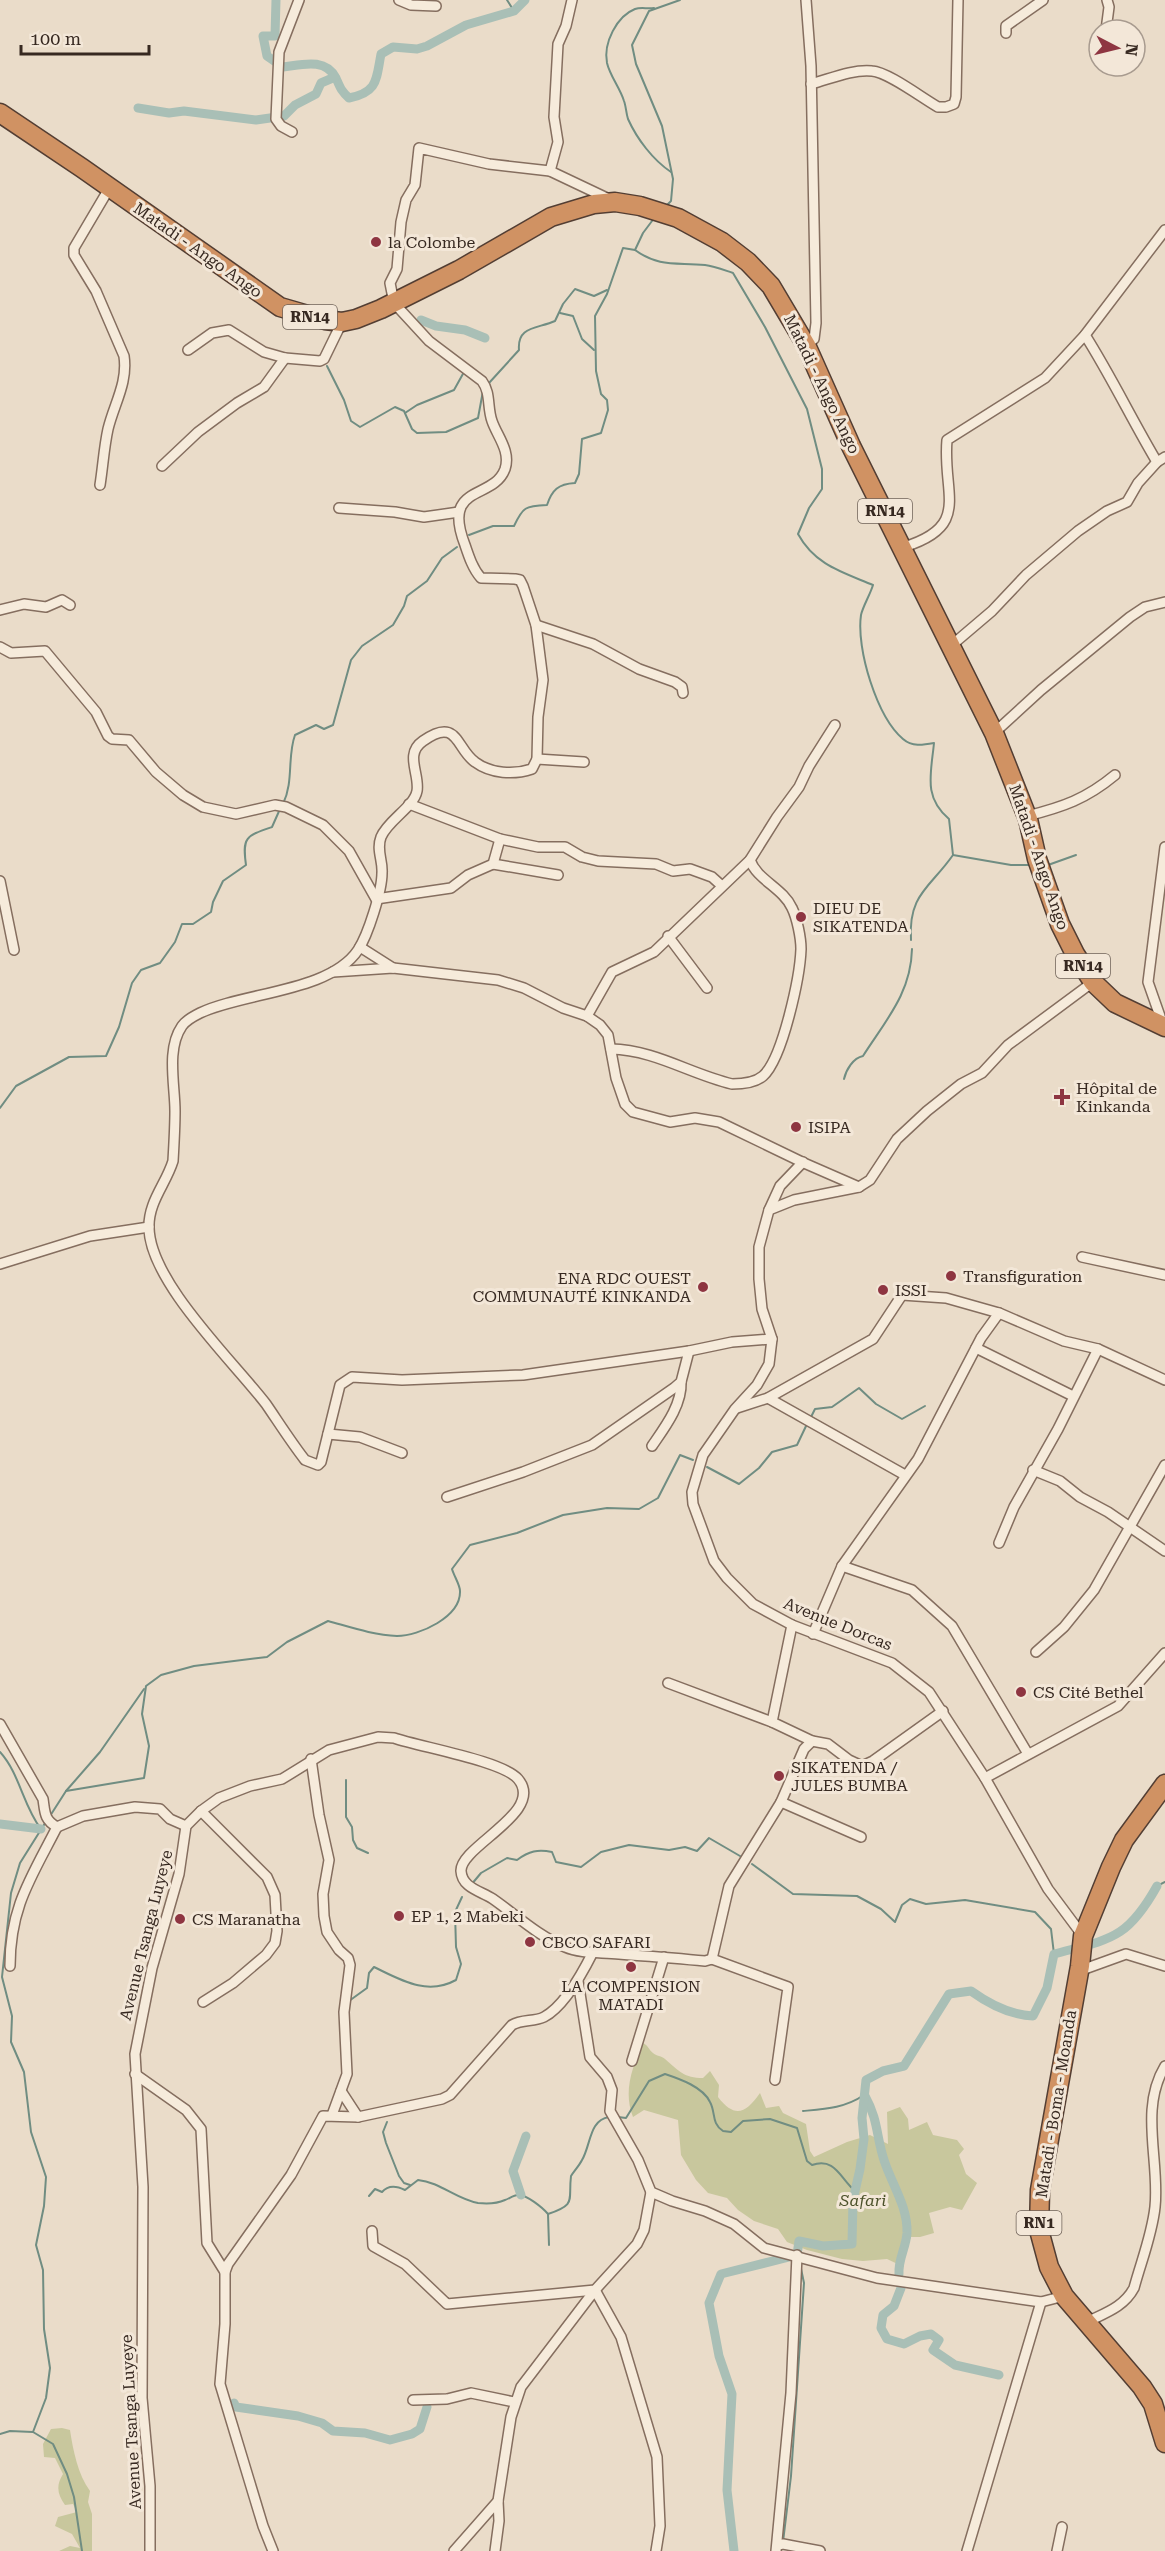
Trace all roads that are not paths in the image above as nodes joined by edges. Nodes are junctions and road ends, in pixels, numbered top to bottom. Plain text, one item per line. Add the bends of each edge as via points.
1 (299, 0) edge
2 (399, 0) edge
3 (572, 0) edge
4 (806, 0) edge
5 (958, 0) edge
6 (1043, 0) edge
7 (1107, 0) edge
8 (436, 6) dead end
9 (1108, 18) edge
10 (1006, 33) dead end
11 (811, 84) junction
12 (0, 113) edge
13 (292, 132) dead end
14 (550, 171) junction
15 (110, 187) junction
16 (615, 202) junction
17 (1165, 232) edge
18 (394, 303) junction
19 (342, 322) junction
20 (1085, 335) junction
21 (806, 345) junction
22 (188, 350) dead end
23 (285, 358) junction
24 (1161, 459) edge
25 (162, 466) dead end
26 (100, 484) dead end
27 (339, 508) dead end
28 (459, 512) junction
29 (904, 547) junction
30 (1165, 602) edge
31 (70, 605) dead end
32 (0, 610) edge
33 (536, 625) junction
34 (952, 645) junction
35 (0, 647) edge
36 (683, 693) dead end
37 (835, 725) dead end
38 (994, 733) junction
39 (537, 759) junction
40 (584, 762) dead end
41 (1115, 774) dead end
42 (409, 804) junction
43 (1027, 816) junction
44 (500, 839) junction
45 (1165, 847) edge
46 (750, 860) junction
47 (493, 864) junction
48 (558, 875) dead end
49 (0, 881) edge
50 (1162, 882) edge
51 (722, 886) junction
52 (376, 899) junction
53 (668, 936) junction
54 (360, 947) junction
55 (14, 950) dead end
56 (393, 968) junction
57 (333, 972) junction
58 (1093, 982) junction
59 (707, 988) dead end
60 (587, 1016) junction
61 (1162, 1021) edge
62 (610, 1049) junction
63 (803, 1162) junction
64 (859, 1186) junction
65 (769, 1210) junction
66 (148, 1227) junction
67 (1082, 1257) dead end
68 (0, 1264) edge
69 (1165, 1275) edge
70 (999, 1313) junction
71 (772, 1339) junction
72 (976, 1348) junction
73 (1098, 1349) junction
74 (689, 1351) junction
75 (1165, 1380) edge
76 (681, 1382) junction
77 (1073, 1396) junction
78 (768, 1398) junction
79 (735, 1409) junction
80 (328, 1434) junction
81 (652, 1446) dead end
82 (402, 1453) dead end
83 (1165, 1465) edge
84 (1033, 1470) junction
85 (904, 1475) junction
86 (447, 1497) dead end
87 (1129, 1525) junction
88 (999, 1543) dead end
89 (1165, 1551) edge
90 (842, 1566) junction
91 (792, 1625) junction
92 (813, 1634) junction
93 (1036, 1652) dead end
94 (1165, 1653) edge
95 (668, 1683) dead end
96 (943, 1711) junction
97 (772, 1722) junction
98 (0, 1724) edge
99 (812, 1741) junction
100 (1028, 1754) junction
101 (311, 1760) junction
102 (985, 1778) junction
103 (1165, 1784) edge
104 (781, 1802) junction
105 (201, 1811) junction
106 (50, 1821) junction
107 (186, 1826) junction
108 (861, 1837) dead end
109 (1082, 1937) junction
110 (593, 1952) junction
111 (664, 1957) junction
112 (712, 1959) junction
113 (10, 1966) dead end
114 (1165, 1966) edge
115 (1080, 1969) junction
116 (578, 1981) junction
117 (203, 2002) dead end
118 (632, 2061) dead end
119 (1165, 2066) edge
120 (135, 2074) junction
121 (775, 2080) dead end
122 (341, 2091) junction
123 (332, 2115) junction
124 (358, 2118) junction
125 (651, 2192) junction
126 (372, 2231) dead end
127 (797, 2255) junction
128 (225, 2272) junction
129 (595, 2290) junction
130 (1064, 2296) junction
131 (1041, 2302) junction
132 (1087, 2322) junction
133 (413, 2400) dead end
134 (514, 2402) junction
135 (1165, 2444) edge
136 (498, 2501) junction
137 (1062, 2527) dead end
138 (777, 2548) edge
139 (150, 2551) edge
140 (273, 2551) edge
141 (454, 2551) edge
142 (495, 2551) edge
143 (656, 2551) edge
144 (820, 2551) edge
145 (967, 2551) edge
146 (1057, 2551) edge

1 - 13 street via 279,52 276,119
2 - 8 street via 411,5
3 - 14 street via 558,44 554,117 558,142
4 - 11 street
5 - 11 street via 954,104 938,107 873,70
6 - 10 street via 1006,26
7 - 9 street
11 - 21 street via 816,323 814,339
12 - 15 highway, Matadi - Ango Ango / RN14
14 - 16 street
14 - 18 street via 489,164 419,147 415,185 406,200 396,269 390,283
15 - 19 highway, Matadi - Ango Ango / RN14 via 280,307
15 - 26 street via 74,248 74,255 96,291 126,368 108,430
16 - 18 highway, Matadi - Ango Ango / RN14 via 574,208 551,217
16 - 21 highway, Matadi - Ango Ango / RN14 via 678,218 748,262 771,286
17 - 20 street
18 - 19 highway, Matadi - Ango Ango / RN14
18 - 28 street via 429,341 488,389 490,414 506,455 505,469 498,479 464,502
19 - 23 street via 324,359 312,362
20 - 24 street via 1125,407
20 - 29 street via 1045,378 947,440 950,513 946,523 928,537
21 - 29 highway, Matadi - Ango Ango / RN14 via 851,446
22 - 23 street via 213,333 229,330 264,352
23 - 25 street via 264,387 198,432
24 - 34 street via 1138,483 1127,502 1078,531
27 - 28 street via 424,517
28 - 33 street via 461,535 476,573 481,578 520,580
29 - 34 highway, Matadi - Ango Ango / RN14
30 - 38 street via 1145,607 1130,617
31 - 32 street via 62,600 46,607 31,603
33 - 36 street via 574,636 639,669 675,682
33 - 39 street via 543,687
34 - 38 highway, Matadi - Ango Ango / RN14
35 - 52 street via 11,653 45,651 96,712 108,736 129,740 156,772 203,807 236,814 275,805 322,825 349,851
37 - 46 street
38 - 43 highway, Matadi - Ango Ango / RN14
39 - 40 street
39 - 42 street via 532,769 521,773 489,769 475,762 455,735 438,734 424,739 415,749 412,757 417,791
41 - 43 street via 1095,792 1070,804
42 - 44 street
42 - 52 street via 392,820 378,844 382,878
43 - 58 highway, Matadi - Ango Ango / RN14 via 1060,924
44 - 47 street
44 - 51 street via 538,847 565,847 598,861 656,864 673,871 690,869 712,877
45 - 50 street
46 - 51 street
46 - 62 street via 753,868 793,908 801,947 798,980 781,1044 763,1076 745,1084 732,1084 659,1057 629,1049
47 - 48 street
47 - 52 street via 468,875 452,888
49 - 55 street
50 - 61 street via 1148,982
51 - 53 street
52 - 54 street
53 - 59 street
53 - 60 street via 654,952 612,972
54 - 56 street
54 - 57 street via 351,960
56 - 57 street
56 - 60 street via 498,980
57 - 66 street via 276,992 227,1002 192,1017 182,1026 174,1049 173,1161 153,1201
58 - 61 highway, Matadi - Ango Ango / RN14 via 1115,1003
58 - 64 street via 1008,1045 982,1073 927,1111 897,1139 870,1180
60 - 62 street via 608,1035
62 - 63 street via 625,1104 633,1112 670,1122 695,1118 718,1122
63 - 64 street
63 - 65 street via 780,1186
64 - 65 street via 794,1200
65 - 71 street via 759,1247 759,1279 762,1309
66 - 68 street via 90,1236
66 - 80 street via 150,1249 171,1285 305,1460 318,1465 321,1462
67 - 69 street
70 - 72 street
70 - 73 street via 1064,1341
70 - 78 street via 946,1298 902,1295 873,1339
71 - 74 street
71 - 79 street, Avenue Dorcas via 769,1364 757,1385
72 - 77 street
72 - 85 street via 918,1459
73 - 75 street
73 - 77 street
74 - 76 street
74 - 80 street via 524,1375 402,1380 352,1377 340,1385
76 - 81 street via 676,1406
76 - 86 street via 592,1445
77 - 84 street
78 - 79 street
78 - 85 street
79 - 91 street, Avenue Dorcas via 703,1455 692,1492 693,1504 714,1560 727,1578 753,1604
80 - 82 street via 360,1437
83 - 87 street
84 - 87 street via 1060,1481
84 - 88 street
85 - 90 street
87 - 89 street
87 - 93 street via 1094,1590 1064,1627
90 - 92 street
90 - 100 street via 912,1590 952,1626
91 - 92 street, Avenue Dorcas
91 - 97 street
92 - 96 street, Avenue Dorcas via 892,1663 928,1692
94 - 100 street via 1118,1706
95 - 97 street
96 - 99 street via 865,1766 849,1760 828,1744
96 - 102 street, Avenue Dorcas
97 - 99 street
98 - 106 street via 43,1799
99 - 104 street via 804,1749
100 - 102 street
101 - 105 street via 282,1779 225,1795
101 - 110 street via 329,1750 378,1737 502,1768 518,1779 523,1788 522,1799 497,1832 464,1860 462,1878 554,1942 576,1951
101 - 122 street via 329,1860 323,1894 327,1932 350,1965 344,2013 347,2074
102 - 109 street, Avenue Dorcas via 1048,1889
103 - 109 highway, Matadi - Boma - Moanda / RN1 via 1124,1840
104 - 108 street
104 - 112 street via 729,1886
105 - 107 street
105 - 117 street via 267,1876 276,1895 277,1931 275,1943 266,1955
106 - 107 street via 135,1807 160,1809
106 - 113 street via 14,1920
107 - 120 street, Avenue Tsanga Luyeye via 179,1874 138,2032
109 - 115 highway, Matadi - Boma - Moanda / RN1
110 - 111 street
110 - 116 street
111 - 112 street
111 - 118 street
112 - 121 street via 788,1987
114 - 115 street via 1126,1954
115 - 130 highway, Matadi - Boma - Moanda / RN1 via 1040,2190 1039,2230 1049,2267
116 - 124 street via 544,2017 512,2025 450,2095
116 - 125 street via 590,2057 612,2090 610,2111
119 - 132 street via 1159,2076 1153,2112 1155,2206 1134,2288 1128,2299
120 - 128 street via 186,2110 201,2129 207,2243
120 - 139 street, Avenue Tsanga Luyeye via 143,2187 142,2398 150,2486
122 - 123 street
122 - 124 street
123 - 124 street
123 - 128 street via 323,2116 315,2127 291,2175
125 - 127 street via 734,2224 764,2247
125 - 129 street via 644,2230 637,2244
126 - 129 street via 373,2246 405,2265 447,2304
127 - 131 street via 877,2278
127 - 138 street via 791,2393
128 - 140 street via 220,2384
129 - 134 street via 521,2387
129 - 143 street via 621,2337 657,2457 660,2526
130 - 131 street
130 - 132 highway, Matadi - Boma - Moanda / RN1
131 - 145 street
132 - 135 highway, Matadi - Boma - Moanda / RN1 via 1153,2404
133 - 134 street via 447,2399 471,2393
134 - 136 street
136 - 141 street
136 - 142 street
137 - 146 street
138 - 144 street via 783,2544

